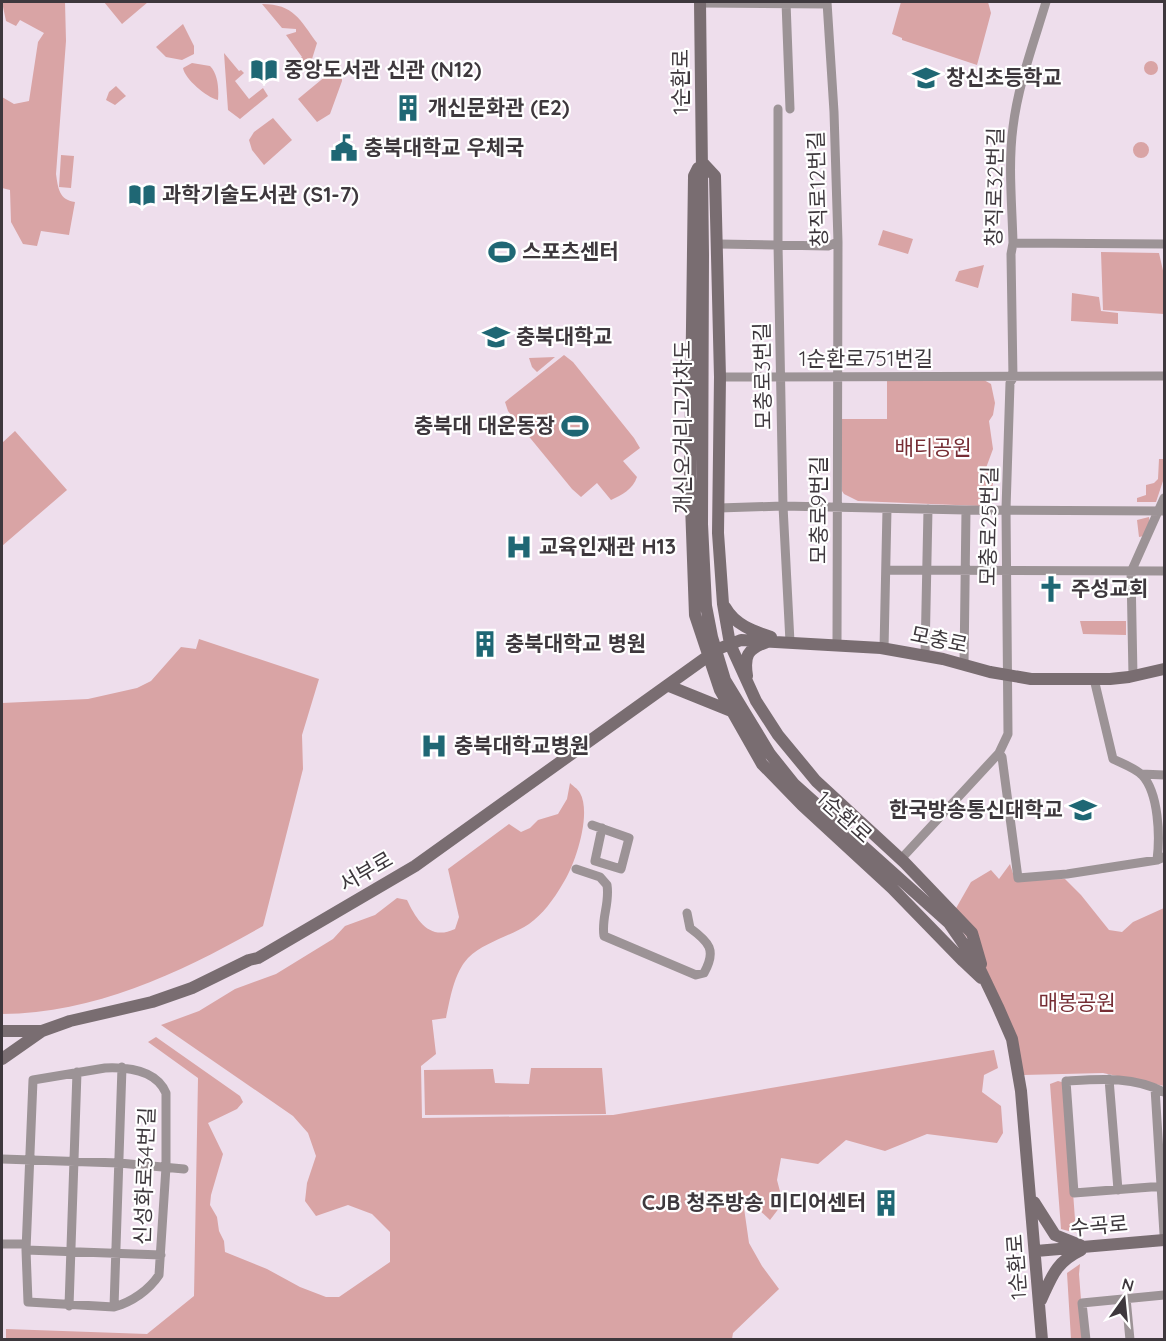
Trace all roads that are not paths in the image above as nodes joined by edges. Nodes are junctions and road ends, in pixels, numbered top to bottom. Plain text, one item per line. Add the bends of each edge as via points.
1 (700, 2) edge
2 (786, 2) edge
3 (1046, 2) edge
4 (827, 3) edge
5 (778, 109) dead end
6 (790, 109) dead end
7 (702, 162) junction
8 (838, 242) junction
9 (1013, 243) junction
10 (718, 244) junction
11 (778, 244) junction
12 (1164, 244) edge
13 (720, 376) junction
14 (837, 376) junction
15 (1164, 376) edge
16 (780, 377) junction
17 (1013, 378) junction
18 (1164, 498) edge
19 (783, 506) junction
20 (837, 507) junction
21 (719, 508) junction
22 (888, 509) junction
23 (928, 509) junction
24 (1006, 509) junction
25 (966, 510) junction
26 (1162, 511) edge
27 (887, 570) junction
28 (926, 571) junction
29 (1164, 571) edge
30 (967, 572) junction
31 (1006, 572) junction
32 (1131, 572) junction
33 (723, 604) junction
34 (769, 641) junction
35 (790, 642) junction
36 (730, 644) junction
37 (837, 644) junction
38 (884, 649) junction
39 (925, 656) junction
40 (708, 657) junction
41 (964, 665) junction
42 (1164, 669) edge
43 (1006, 675) junction
44 (1133, 676) junction
45 (1094, 679) junction
46 (747, 683) junction
47 (669, 686) junction
48 (731, 711) junction
49 (999, 753) junction
50 (1141, 774) junction
51 (1164, 775) edge
52 (592, 825) dead end
53 (602, 828) junction
54 (901, 859) junction
55 (1161, 859) edge
56 (576, 869) dead end
57 (687, 913) dead end
58 (949, 923) joint
59 (986, 982) junction
60 (2, 1031) edge
61 (42, 1031) junction
62 (2, 1059) edge
63 (122, 1067) junction
64 (77, 1072) junction
65 (1109, 1079) junction
66 (1155, 1088) junction
67 (1164, 1092) edge
68 (1162, 1139) edge
69 (2, 1159) edge
70 (30, 1160) junction
71 (74, 1162) junction
72 (119, 1163) junction
73 (166, 1167) junction
74 (184, 1169) dead end
75 (1163, 1186) edge
76 (1118, 1190) junction
77 (1031, 1197) junction
78 (1164, 1234) edge
79 (1164, 1240) edge
80 (2, 1244) edge
81 (26, 1247) junction
82 (1087, 1247) junction
83 (1036, 1251) junction
84 (71, 1252) junction
85 (115, 1253) junction
86 (161, 1255) junction
87 (1164, 1295) edge
88 (1126, 1298) junction
89 (1040, 1303) junction
90 (69, 1306) junction
91 (114, 1307) junction
92 (1042, 1340) edge
93 (1086, 1340) edge
94 (1130, 1340) edge

1 - 2 street
1 - 7 main road, 1순환로
2 - 4 street
2 - 6 street
3 - 9 street, 창직로32번길 via 1013,127
4 - 8 street, 창직로12번길
5 - 11 street, 모충로3번길
7 - 10 main road via 715,176
7 - 40 main road, 1순환로 via 694,176 690,477 695,615
7 - 58 main road, 개신오거리고가차도 via 703,572 712,637 725,680 770,754 794,784
8 - 11 street via 828,246
8 - 14 street, 창직로12번길
9 - 12 street
9 - 17 street, 창직로32번길
10 - 11 street
10 - 13 main road
11 - 16 street, 모충로3번길
13 - 16 street, 1순환로751번길
13 - 21 main road
14 - 16 street, 1순환로751번길
14 - 17 street, 1순환로751번길
14 - 20 street, 모충로9번길
15 - 17 street, 1순환로751번길
16 - 19 street, 모충로3번길
17 - 24 street, 모충로25번길
18 - 26 street
19 - 20 street
19 - 21 street
19 - 35 street, 모충로3번길
20 - 22 street
20 - 37 street, 모충로9번길
21 - 33 main road
22 - 23 street
22 - 27 street
23 - 25 street
23 - 28 street
24 - 25 street
24 - 26 street
24 - 31 street, 모충로25번길
25 - 30 street
26 - 32 street
27 - 28 street
27 - 38 street
28 - 30 street
28 - 39 street
29 - 32 street
30 - 31 street
30 - 41 street
31 - 32 street
31 - 43 street, 모충로25번길
32 - 44 street
33 - 35 main road via 742,625
33 - 36 main road
34 - 35 main road, 모충로
34 - 36 main road, 모충로 via 741,640
34 - 46 main road via 749,651
35 - 37 main road, 모충로
36 - 40 main road, 모충로
36 - 46 main road
37 - 38 main road, 모충로
38 - 39 main road, 모충로
39 - 41 main road, 모충로
40 - 47 main road, 서부로
40 - 48 main road, 1순환로
41 - 43 main road, 모충로
42 - 44 main road, 모충로
43 - 45 main road, 모충로
43 - 49 street, 모충로25번길 via 1008,734
44 - 45 main road, 모충로
45 - 50 street via 1113,759
46 - 54 main road via 778,735 816,781
47 - 48 main road
47 - 61 main road, 서부로 via 415,866 258,958 152,1002
48 - 59 main road, 1순환로 via 762,764
49 - 54 street
49 - 55 street via 1018,878
50 - 51 street
50 - 55 street via 1159,822
52 - 53 street
53 - 53 street via 629,838 621,869 595,861
54 - 59 main road via 972,933
56 - 57 street via 600,878 607,885 604,936 696,975 704,973 711,957 710,947 690,928
58 - 59 main road, 1순환로
59 - 77 main road, 1순환로 via 1012,1039
60 - 61 main road, 서부로
61 - 62 main road
63 - 64 street, 신성화로34번길
63 - 72 street, 신성화로34번길
63 - 73 street, 신성화로34번길 via 138,1070 164,1088
64 - 70 street, 신성화로34번길 via 33,1080
64 - 71 street
65 - 66 street
65 - 76 street
65 - 76 street via 1066,1081 1074,1193
66 - 67 street
66 - 68 street
68 - 75 street
69 - 70 street
70 - 71 street
70 - 81 street
71 - 72 street
71 - 84 street
72 - 73 street
72 - 85 street, 신성화로34번길
73 - 74 street
73 - 86 street, 신성화로34번길
75 - 76 street
75 - 78 street
77 - 82 main road via 1055,1235
77 - 83 main road, 1순환로
79 - 82 main road, 수곡로
80 - 81 street
81 - 84 street
81 - 90 street, 신성화로34번길 via 28,1302
82 - 83 main road, 수곡로
82 - 89 main road via 1059,1265
83 - 89 main road, 1순환로
84 - 85 street
84 - 90 street
85 - 86 street
85 - 91 street, 신성화로34번길
86 - 91 street, 신성화로34번길 via 156,1280 136,1298
87 - 88 street
88 - 93 street via 1082,1303
88 - 94 street
89 - 92 main road, 1순환로
90 - 91 street, 신성화로34번길

